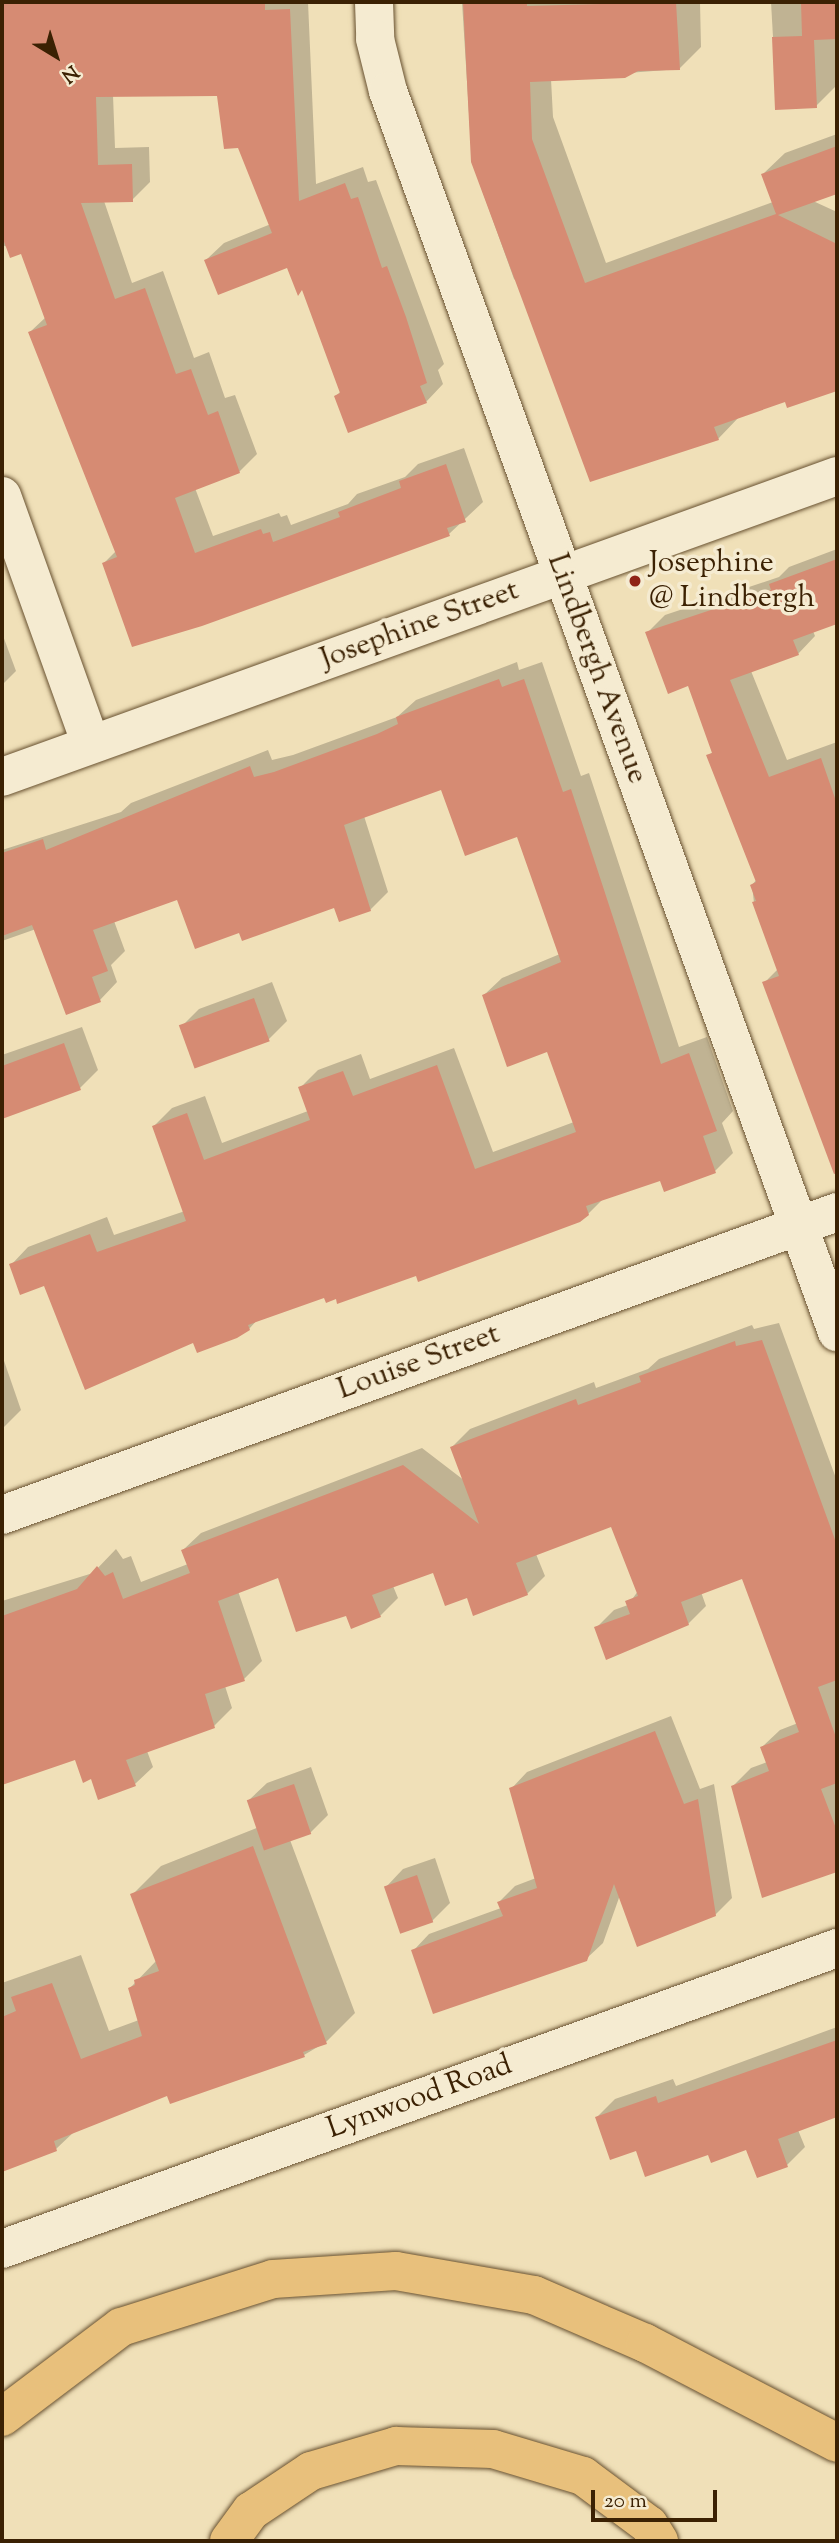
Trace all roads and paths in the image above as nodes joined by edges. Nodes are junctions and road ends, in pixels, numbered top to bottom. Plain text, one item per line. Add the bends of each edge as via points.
1 (374, 2) edge
2 (837, 476) edge
3 (2, 496) edge
4 (562, 575) junction
5 (91, 744) junction
6 (2, 777) edge
7 (837, 1212) edge
8 (799, 1225) junction
9 (837, 1332) edge
10 (2, 1515) edge
11 (837, 1948) edge
12 (2, 2249) edge
13 (2, 2417) edge
14 (837, 2444) edge
15 (229, 2541) edge
16 (659, 2541) edge

1 - 4 street, Lindbergh Avenue via 376,39 388,91
2 - 4 street, Josephine Street
3 - 5 street
4 - 5 street, Josephine Street
4 - 8 street, Lindbergh Avenue
5 - 6 street, Josephine Street
7 - 8 street, Louise Street
8 - 9 street, Lindbergh Avenue
8 - 10 street, Louise Street
11 - 12 street, Lynwood Road
13 - 14 highway via 121,2327 273,2278 396,2271 534,2295 645,2343
15 - 16 highway via 251,2511 311,2471 397,2446 493,2449 583,2476 649,2525

